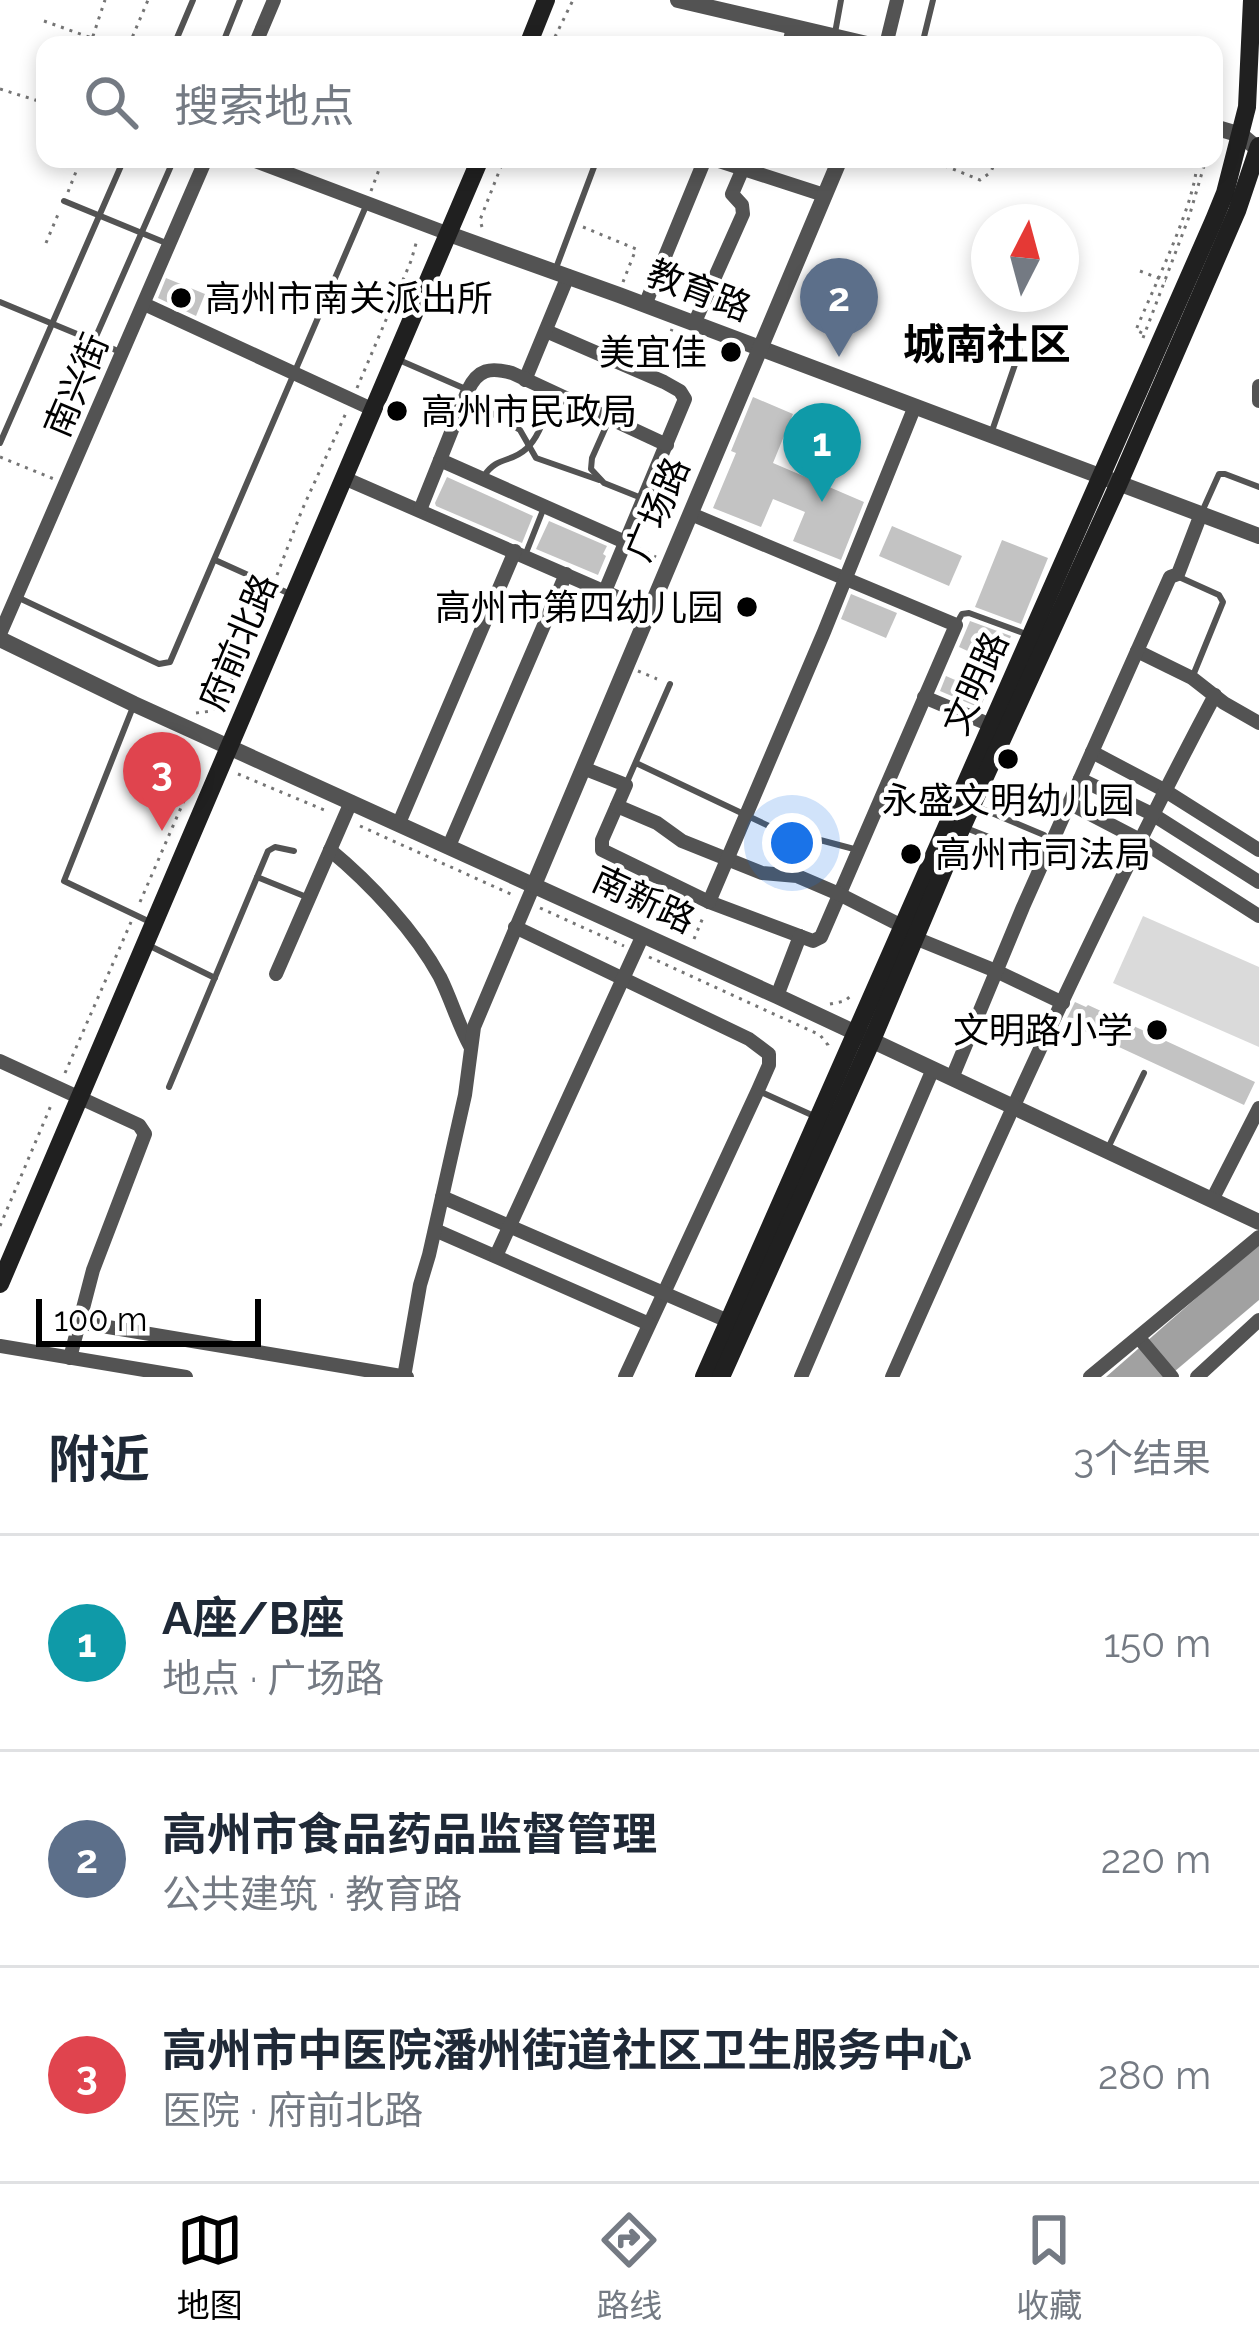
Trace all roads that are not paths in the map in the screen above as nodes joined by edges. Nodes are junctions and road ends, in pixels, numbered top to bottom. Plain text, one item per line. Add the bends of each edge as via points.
1 (193, 0) edge
2 (240, 0) edge
3 (274, 0) edge
4 (546, 0) edge
5 (678, 0) edge
6 (842, 0) edge
7 (897, 0) edge
8 (933, 0) edge
9 (1252, 0) edge
10 (713, 4) edge
11 (177, 36) edge
12 (226, 36) edge
13 (260, 36) edge
14 (532, 36) edge
15 (791, 36) edge
16 (834, 36) joint
17 (888, 36) edge
18 (924, 36) edge
19 (1223, 130) edge
20 (1241, 135) junction
21 (1259, 148) edge
22 (120, 168) edge
23 (170, 168) edge
24 (202, 168) edge
25 (275, 168) edge
26 (476, 168) edge
27 (593, 168) edge
28 (705, 168) edge
29 (743, 168) edge
30 (755, 168) edge
31 (836, 168) edge
32 (824, 195) junction
33 (64, 201) dead end
34 (368, 202) junction
35 (99, 216) junction
36 (141, 233) junction
37 (449, 234) junction
38 (169, 244) junction
39 (562, 273) junction
40 (0, 302) edge
41 (144, 304) junction
42 (645, 305) junction
43 (52, 323) junction
44 (694, 324) junction
45 (546, 331) junction
46 (94, 341) junction
47 (759, 347) junction
48 (1020, 350) dead end
49 (123, 353) junction
50 (396, 358) junction
51 (295, 372) junction
52 (525, 380) junction
53 (1259, 386) edge
54 (553, 393) junction
55 (466, 394) junction
56 (1259, 401) edge
57 (915, 406) junction
58 (374, 410) junction
59 (609, 419) junction
60 (991, 435) junction
61 (0, 443) edge
62 (667, 446) junction
63 (528, 448) junction
64 (440, 460) junction
65 (344, 478) junction
66 (482, 479) junction
67 (599, 480) junction
68 (1111, 480) junction
69 (1259, 487) edge
70 (644, 499) junction
71 (544, 506) junction
72 (420, 510) junction
73 (691, 514) junction
74 (1201, 514) junction
75 (1259, 536) edge
76 (625, 542) junction
77 (520, 554) junction
78 (214, 560) junction
79 (566, 574) junction
80 (1175, 576) junction
81 (846, 579) junction
82 (605, 591) junction
83 (294, 596) junction
84 (16, 597) junction
85 (649, 610) junction
86 (956, 625) junction
87 (0, 636) edge
88 (1032, 636) junction
89 (1137, 651) junction
90 (1192, 678) junction
91 (670, 684) road end
92 (1215, 695) junction
93 (924, 697) junction
94 (134, 704) junction
95 (1259, 723) edge
96 (993, 726) junction
97 (229, 746) junction
98 (1092, 752) junction
99 (636, 763) junction
100 (583, 768) junction
101 (1080, 779) junction
102 (626, 785) junction
103 (1164, 790) junction
104 (351, 802) junction
105 (1069, 803) junction
106 (972, 805) junction
107 (617, 806) junction
108 (1152, 814) junction
109 (746, 815) junction
110 (399, 823) junction
111 (962, 826) junction
112 (1044, 835) dead end
113 (1140, 840) junction
114 (449, 846) junction
115 (330, 850) junction
116 (858, 850) junction
117 (1259, 850) edge
118 (294, 851) dead end
119 (727, 859) junction
120 (1045, 859) junction
121 (256, 877) junction
122 (1259, 882) edge
123 (535, 885) junction
124 (839, 893) junction
125 (309, 898) junction
126 (709, 902) junction
127 (1259, 916) edge
128 (154, 924) junction
129 (515, 928) junction
130 (908, 932) junction
131 (643, 935) junction
132 (800, 936) junction
133 (145, 944) junction
134 (997, 971) junction
135 (276, 974) dead end
136 (215, 978) junction
137 (624, 979) junction
138 (777, 996) junction
139 (1063, 1004) junction
140 (863, 1036) junction
141 (470, 1046) junction
142 (0, 1061) edge
143 (933, 1069) junction
144 (1144, 1073) dead end
145 (952, 1078) junction
146 (169, 1087) dead end
147 (758, 1090) junction
148 (79, 1100) junction
149 (1014, 1107) junction
150 (1259, 1108) edge
151 (817, 1118) junction
152 (1107, 1151) junction
153 (442, 1197) junction
154 (1212, 1200) junction
155 (1259, 1222) edge
156 (510, 1226) junction
157 (435, 1229) junction
158 (1259, 1237) edge
159 (496, 1256) junction
160 (0, 1284) edge
161 (664, 1293) junction
162 (1259, 1320) edge
163 (728, 1321) junction
164 (78, 1322) junction
165 (649, 1324) junction
166 (1142, 1342) junction
167 (0, 1346) edge
168 (70, 1358) junction
169 (186, 1377) edge
170 (405, 1377) edge
171 (625, 1377) edge
172 (704, 1377) edge
173 (721, 1377) edge
174 (801, 1377) edge
175 (892, 1377) edge
176 (1090, 1377) edge
177 (1172, 1377) edge
178 (1196, 1377) edge

1 - 11 lane
2 - 12 lane
3 - 13 street
4 - 14 main road
5 - 10 street
6 - 16 lane
7 - 17 street
8 - 18 lane
9 - 20 main road, 文明路
10 - 15 street
15 - 16 street
19 - 20 street
20 - 21 street
20 - 68 main road, 文明路
21 - 68 main road, 文明路
22 - 35 lane
23 - 36 lane
24 - 38 street, 南兴街
25 - 34 street, 教育路
26 - 37 main road, 府前北路
27 - 39 lane
28 - 42 street
29 - 44 street via 732,194 742,214
30 - 32 street
31 - 32 street, 广场路
32 - 47 street, 广场路
33 - 35 lane
34 - 37 street, 教育路
34 - 51 lane
35 - 36 lane
35 - 43 lane
36 - 38 lane
36 - 46 lane
37 - 39 street, 教育路
37 - 50 main road, 府前北路
38 - 41 street, 南兴街
39 - 42 street, 教育路
39 - 45 street
40 - 43 lane
41 - 49 street, 南兴街
41 - 51 street
42 - 44 street, 教育路
43 - 46 lane
43 - 61 lane
44 - 47 street, 教育路
45 - 52 street
45 - 62 street via 680,391 685,399
46 - 49 lane
47 - 57 street, 教育路
47 - 73 street, 广场路
48 - 60 lane
49 - 84 street, 南兴街
50 - 55 lane
50 - 58 main road, 府前北路
51 - 58 street
51 - 78 lane
52 - 54 street
52 - 55 street via 489,369
53 - 56 street
54 - 59 street
54 - 63 lane
55 - 63 lane via 520,430
55 - 64 street
57 - 60 street, 教育路
57 - 81 street
58 - 65 main road, 府前北路
59 - 62 street
59 - 67 lane via 592,458
60 - 68 street, 教育路
62 - 70 street
63 - 66 lane via 489,467
63 - 67 lane
64 - 66 street
64 - 72 street
65 - 72 street
65 - 83 main road, 府前北路
66 - 71 street
67 - 70 lane
68 - 74 street, 教育路
68 - 88 main road, 文明路
68 - 106 main road, 文明路
69 - 74 lane via 1219,474
70 - 76 street
71 - 76 street
71 - 77 lane
72 - 77 street
73 - 81 street
73 - 85 street, 广场路
74 - 75 street, 教育路
74 - 80 street
76 - 82 street
77 - 79 street
77 - 110 street
78 - 83 lane
78 - 84 lane via 165,664
79 - 82 street
79 - 114 street
80 - 89 street
80 - 90 lane via 1223,602
81 - 86 street
81 - 109 street
82 - 85 street
83 - 97 main road, 府前北路
84 - 87 street, 南兴街
85 - 100 street, 广场路 via 636,658
86 - 88 lane via 969,613
86 - 93 street
87 - 94 street, 南新路
88 - 96 main road, 文明路
89 - 90 street
89 - 98 street
90 - 92 street
91 - 99 lane
92 - 95 street
92 - 103 street
93 - 96 street
93 - 116 street
94 - 97 street, 南新路
94 - 128 lane via 64,880
96 - 130 main road, 文明路
97 - 104 street, 南新路
97 - 128 main road, 府前北路
98 - 101 street
98 - 103 street
99 - 102 lane
99 - 109 lane
100 - 102 street
100 - 123 street, 广场路
101 - 105 street
101 - 108 street
102 - 107 street
103 - 108 street
103 - 117 street
104 - 110 street, 南新路
104 - 115 street
105 - 113 street
105 - 120 street
106 - 111 main road, 文明路
106 - 112 lane
107 - 119 street
107 - 126 street via 602,850
108 - 113 street
108 - 122 street
109 - 116 lane
109 - 119 street
110 - 114 street, 南新路
111 - 120 lane
111 - 130 main road, 文明路
113 - 127 street
113 - 139 street
114 - 123 street, 南新路
115 - 125 street
115 - 141 street via 421,950
116 - 124 street
118 - 121 lane via 272,848
119 - 124 street
119 - 126 street
120 - 134 street
121 - 125 lane
121 - 136 lane
123 - 129 street
123 - 131 street, 南新路
124 - 130 street
124 - 132 street via 820,937
125 - 135 street
126 - 132 street
128 - 133 main road, 府前北路
129 - 137 street
129 - 141 street
130 - 134 street
130 - 140 main road, 文明路
131 - 137 street
131 - 138 street, 南新路
132 - 138 street
133 - 136 lane
133 - 148 main road, 府前北路
134 - 139 street
134 - 145 street
136 - 146 lane
137 - 147 street via 765,1050 770,1062
137 - 156 street
138 - 140 street, 南新路
139 - 149 street
140 - 143 street, 南新路
140 - 151 main road, 文明路
140 - 173 main road, 文明路
141 - 153 street
142 - 148 street
143 - 145 street, 南新路
143 - 174 street
144 - 152 lane
145 - 149 street, 南新路
147 - 151 lane
147 - 161 street
148 - 160 main road, 府前北路
148 - 164 street via 145,1134
149 - 152 street, 南新路
149 - 175 street
150 - 154 street
151 - 163 main road, 文明路
152 - 154 street, 南新路
153 - 156 street
153 - 157 street
154 - 155 street, 南新路
156 - 159 street
156 - 161 street
157 - 159 street
157 - 170 street
158 - 166 street
159 - 165 street
161 - 163 street
161 - 165 street
162 - 178 street
163 - 172 main road, 文明路
164 - 168 street
164 - 170 street
165 - 171 street
166 - 176 street
166 - 177 street
167 - 168 street
168 - 169 street

